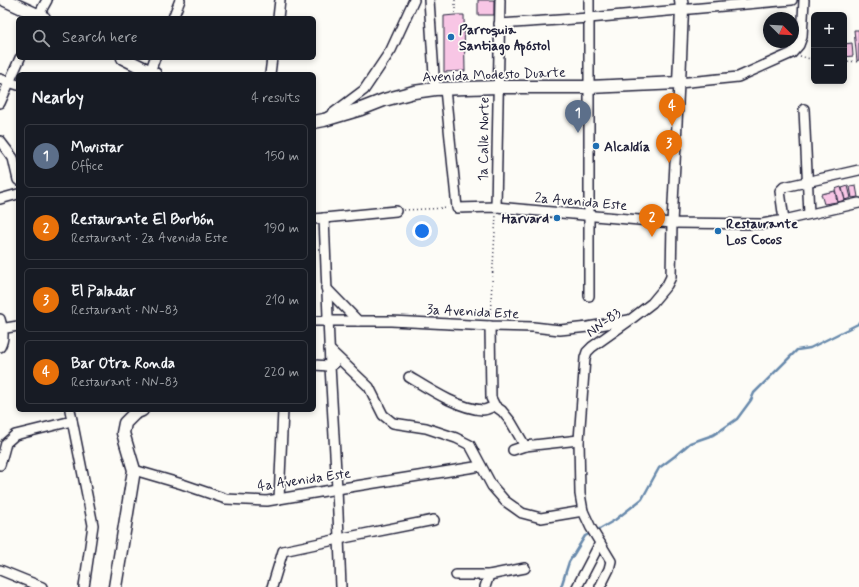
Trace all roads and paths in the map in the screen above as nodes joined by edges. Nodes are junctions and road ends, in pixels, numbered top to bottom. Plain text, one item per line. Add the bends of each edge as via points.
1 (5, 0) edge
2 (47, 0) edge
3 (180, 0) edge
4 (280, 0) edge
5 (414, 0) edge
6 (429, 0) edge
7 (455, 0) edge
8 (500, 0) edge
9 (588, 0) edge
10 (792, 0) edge
11 (804, 0) edge
12 (23, 3) edge
13 (682, 5) edge
14 (455, 15) dead end
15 (39, 16) edge
16 (40, 16) edge
17 (174, 16) edge
18 (278, 16) edge
19 (588, 18) junction
20 (499, 27) junction
21 (473, 30) dead end
22 (792, 53) junction
23 (20, 60) edge
24 (127, 60) edge
25 (155, 60) edge
26 (272, 60) edge
27 (811, 60) edge
28 (847, 61) edge
29 (859, 62) edge
30 (17, 72) edge
31 (150, 72) edge
32 (152, 72) edge
33 (270, 72) edge
34 (0, 78) edge
35 (14, 83) edge
36 (679, 83) junction
37 (498, 87) junction
38 (589, 87) junction
39 (440, 89) junction
40 (0, 103) edge
41 (804, 109) dead end
42 (319, 121) edge
43 (0, 141) edge
44 (859, 170) edge
45 (16, 171) edge
46 (807, 182) junction
47 (16, 195) edge
48 (0, 199) edge
49 (859, 203) edge
50 (496, 207) junction
51 (453, 208) junction
52 (396, 211) joint
53 (809, 214) junction
54 (589, 216) junction
55 (316, 218) edge
56 (324, 218) junction
57 (784, 220) junction
58 (672, 222) junction
59 (495, 223) dead end
60 (326, 288) junction
61 (589, 296) dead end
62 (630, 320) junction
63 (316, 321) edge
64 (328, 321) junction
65 (358, 321) junction
66 (1, 326) edge
67 (16, 326) edge
68 (490, 326) junction
69 (0, 347) edge
70 (329, 349) junction
71 (340, 360) junction
72 (316, 365) edge
73 (330, 366) junction
74 (409, 377) dead end
75 (495, 406) junction
76 (70, 412) edge
77 (137, 412) edge
78 (283, 412) edge
79 (72, 421) junction
80 (579, 440) junction
81 (525, 446) junction
82 (514, 450) dead end
83 (0, 465) edge
84 (481, 466) junction
85 (134, 470) junction
86 (337, 489) junction
87 (279, 499) junction
88 (583, 511) junction
89 (434, 520) dead end
90 (338, 539) junction
91 (599, 541) junction
92 (525, 568) dead end
93 (0, 570) edge
94 (456, 575) dead end
95 (488, 575) junction
96 (24, 583) edge
97 (42, 587) edge
98 (84, 587) edge
99 (115, 587) edge
100 (272, 587) edge
101 (340, 587) edge
102 (485, 587) edge
103 (577, 587) edge
104 (600, 587) edge

1 - 12 main road
2 - 16 street
3 - 17 street
4 - 18 street
5 - 42 street via 391,50 364,90
6 - 39 street
7 - 14 path
8 - 20 street, 1a Calle Norte
9 - 19 street
10 - 13 street
11 - 22 street via 802,37
12 - 15 main road
13 - 19 street
13 - 36 main road
19 - 20 street
19 - 38 street
20 - 21 path
20 - 37 street, 1a Calle Norte
22 - 27 path
22 - 36 street via 738,77
23 - 30 street
24 - 31 main road
25 - 32 street
26 - 33 street
28 - 29 path
34 - 35 street
35 - 40 street
36 - 38 main road, Avenida Modesto Duarte
36 - 58 street, NN-83 / NN-83
37 - 38 main road, Avenida Modesto Duarte
37 - 39 main road, Avenida Modesto Duarte
37 - 50 street, 1a Calle Norte
38 - 54 street
39 - 42 main road, Avenida Modesto Duarte via 414,92
39 - 51 street
41 - 46 street
43 - 45 street via 13,158
44 - 46 street
46 - 53 street
46 - 57 street via 784,187 780,191
47 - 48 street
49 - 53 street, 2a Avenida Este
50 - 51 street, 2a Avenida Este
50 - 54 street, 2a Avenida Este
51 - 52 path
52 - 56 street
53 - 57 street, 2a Avenida Este
54 - 58 street, 2a Avenida Este
54 - 61 street
55 - 56 street
56 - 60 street
57 - 58 street, 2a Avenida Este via 762,224
58 - 62 street, NN-83 / NN-83 via 670,281 652,303
59 - 68 path
60 - 64 street
60 - 65 street
62 - 68 street, 3a Avenida Este via 560,330
62 - 80 street, NN-83 / NN-83 via 587,352
63 - 64 street, 3a Avenida Este
64 - 65 street, 3a Avenida Este
64 - 70 street
65 - 68 street, 3a Avenida Este
66 - 67 street
66 - 69 street via 3,339
68 - 75 street via 491,398
70 - 71 street
70 - 73 street
71 - 73 street
71 - 84 street via 368,387 388,420 456,438 470,445
72 - 73 street
73 - 86 street
74 - 75 street via 463,406 485,410
75 - 81 street via 502,411
76 - 79 street
77 - 85 main road via 125,423 124,432
78 - 87 street
79 - 83 street via 15,435 6,443
79 - 98 street via 93,525
80 - 81 street
80 - 88 street, NN-83 / NN-83 via 580,494
81 - 82 street
84 - 86 street, 4a Avenida Este
84 - 88 street via 492,486 505,501 522,513 541,518
85 - 87 street, 4a Avenida Este via 226,499
85 - 99 main road
86 - 87 street, 4a Avenida Este
86 - 90 street
88 - 91 street, NN-83 / NN-83
89 - 90 street
90 - 100 street via 283,550
90 - 101 street
91 - 103 street
91 - 104 street, NN-83 / NN-83 via 610,561
92 - 95 street
93 - 96 street
94 - 95 street
95 - 102 street
96 - 97 street

